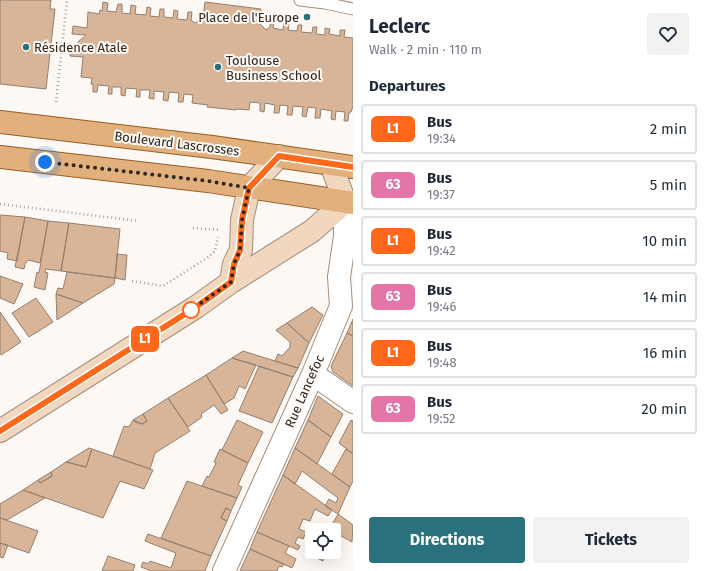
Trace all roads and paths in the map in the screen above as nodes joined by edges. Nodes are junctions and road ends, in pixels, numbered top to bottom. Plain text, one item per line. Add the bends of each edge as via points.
1 (67, 0) edge
2 (300, 0) edge
3 (353, 9) edge
4 (56, 102) dead end
5 (0, 122) edge
6 (279, 156) junction
7 (0, 157) edge
8 (332, 164) junction
9 (353, 167) edge
10 (249, 188) junction
11 (349, 203) edge
12 (0, 204) edge
13 (139, 221) dead end
14 (220, 224) dead end
15 (193, 228) dead end
16 (220, 230) junction
17 (132, 281) dead end
18 (231, 282) junction
19 (313, 374) junction
20 (353, 402) edge
21 (0, 431) edge
22 (224, 571) edge

1 - 4 path
2 - 3 lane
5 - 6 main road, Boulevard Lascrosses
6 - 8 main road, Boulevard Lascrosses
6 - 10 main road
7 - 10 main road via 202,180
8 - 9 main road, Boulevard Lascrosses
8 - 11 main road
10 - 11 main road
10 - 18 main road via 242,220 240,250
11 - 18 main road via 312,231
11 - 19 street, Rue Lancefoc via 339,277 341,306
12 - 13 path
14 - 16 path
15 - 16 path
16 - 17 path via 215,251 163,286
18 - 21 main road via 196,307
19 - 20 street
19 - 22 street, Rue Lancefoc

